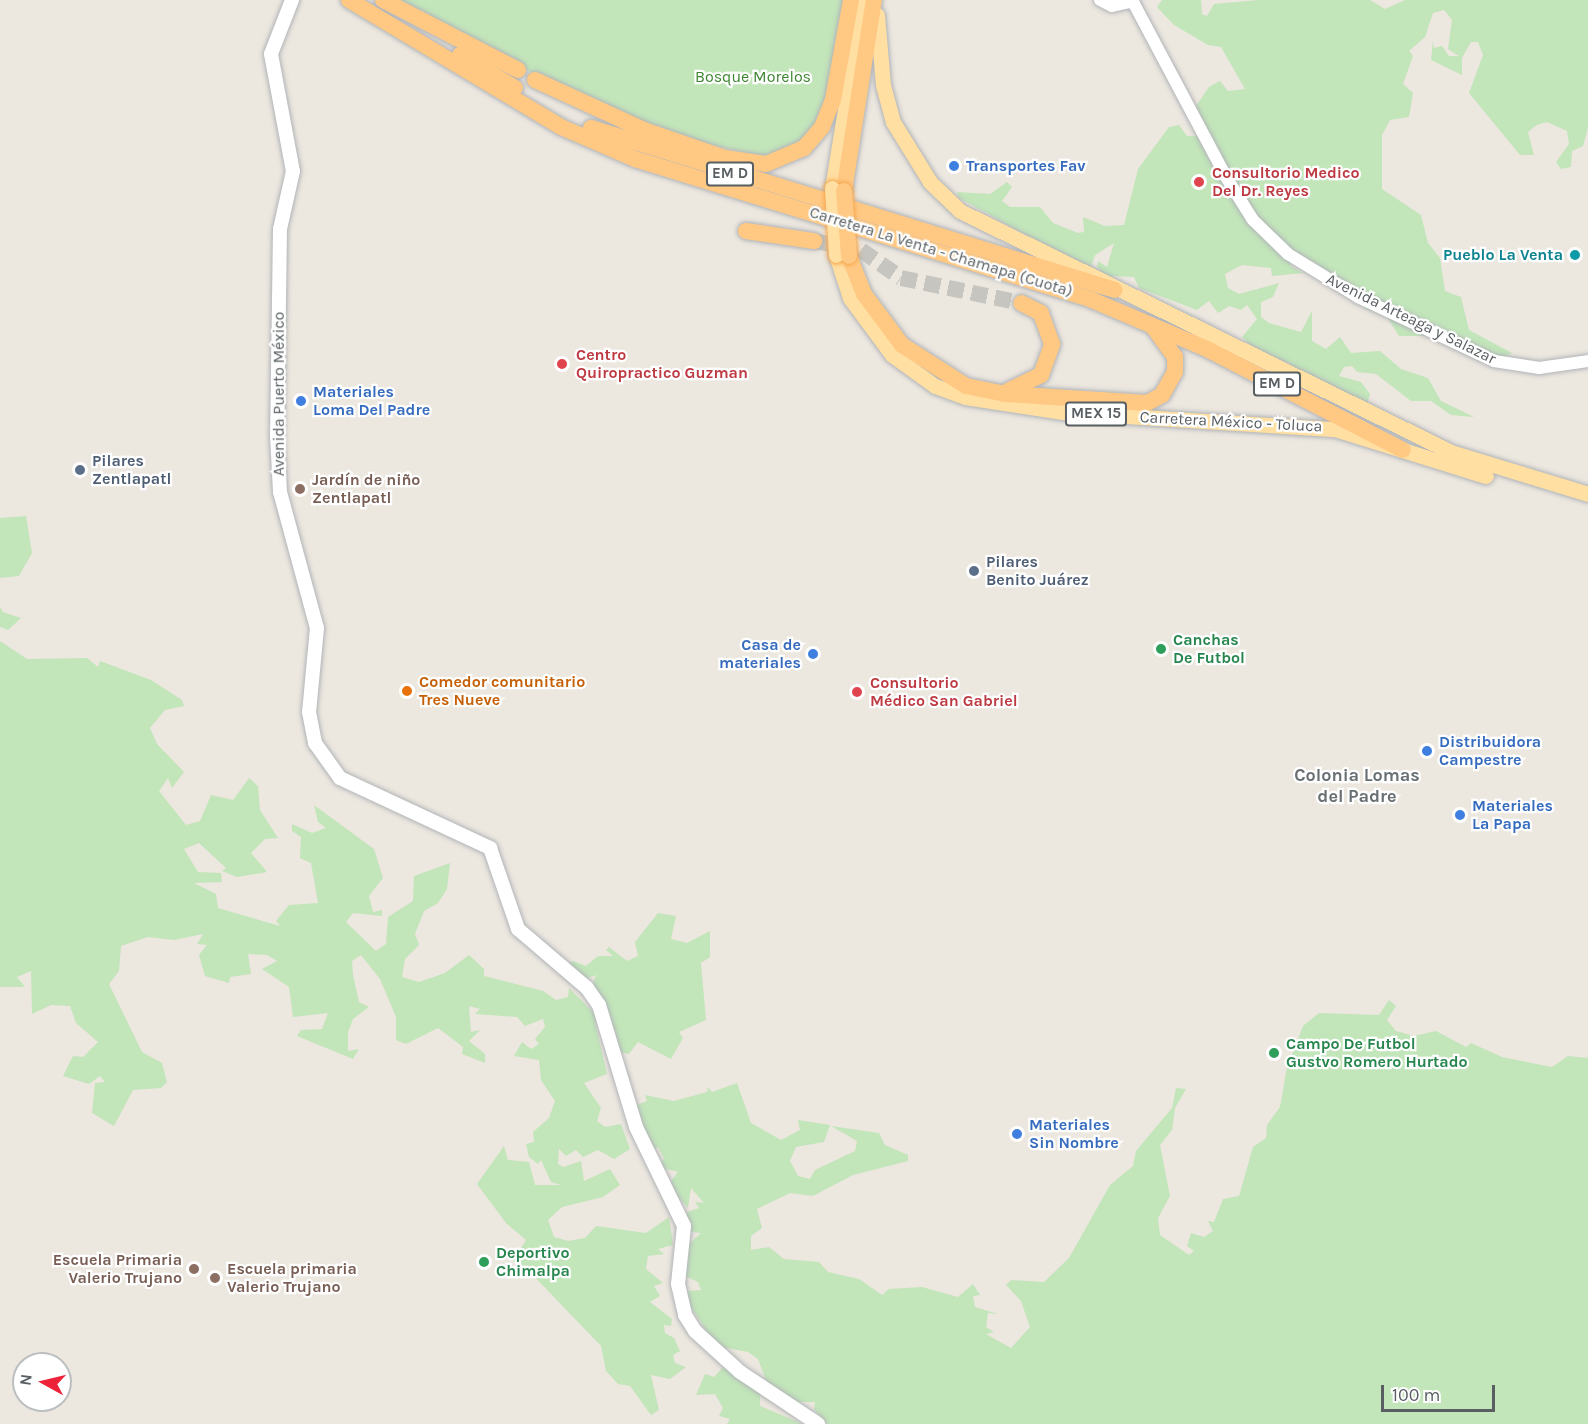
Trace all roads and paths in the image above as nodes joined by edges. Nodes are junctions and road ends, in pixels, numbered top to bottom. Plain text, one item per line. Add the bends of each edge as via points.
1 (292, 0) edge
2 (349, 0) edge
3 (370, 0) edge
4 (383, 0) edge
5 (851, 0) edge
6 (863, 0) edge
7 (875, 0) edge
8 (1100, 0) edge
9 (1133, 0) edge
10 (518, 70) dead end
11 (535, 80) dead end
12 (838, 190) junction
13 (746, 231) dead end
14 (814, 241) tunnel mouth
15 (842, 256) junction
16 (1115, 290) junction
17 (1021, 303) tunnel mouth
18 (1149, 323) junction
19 (1588, 361) edge
20 (995, 392) junction
21 (1403, 450) junction
22 (1588, 494) edge
23 (1588, 503) edge
24 (818, 1424) edge

1 - 24 main road, Avenida Puerto México via 271,54 293,171 280,230 277,435 280,492 317,628 309,712 315,743 329,766 348,783 490,848 518,929 587,988 599,1005 636,1127 684,1226 678,1284 686,1315 695,1331 740,1372
2 - 18 highway, Carretera La Venta - Chamapa (Cuota) / EM D via 561,127 635,159 1053,287
3 - 16 highway, Carretera La Venta - Chamapa (Cuota) / EM D via 595,130
4 - 10 highway
5 - 11 highway via 833,100 822,128 798,152 766,164 725,158 644,130
6 - 12 main road
7 - 12 highway
7 - 16 main road, Carretera México - Toluca via 883,85 892,122 930,182 960,211 998,234
8 - 9 street via 1112,6
9 - 19 street, Avenida Arteaga y Salazar via 1226,177 1253,220 1288,254 1358,297 1494,361 1539,368
12 - 15 highway, bridge
13 - 14 highway
15 - 20 highway via 902,345 941,374
15 - 21 main road, Carretera México - Toluca / MEX 15 via 850,298 892,355 935,386 964,398 1063,412 1335,429
16 - 22 main road, Carretera México - Toluca via 1451,452
17 - 20 highway via 1041,313 1049,327 1049,361 1028,385
18 - 20 highway via 1167,341 1175,364 1170,386 1147,403
18 - 21 highway, Carretera La Venta - Chamapa (Cuota) / EM D
21 - 23 main road, Carretera México - Toluca / MEX 15

